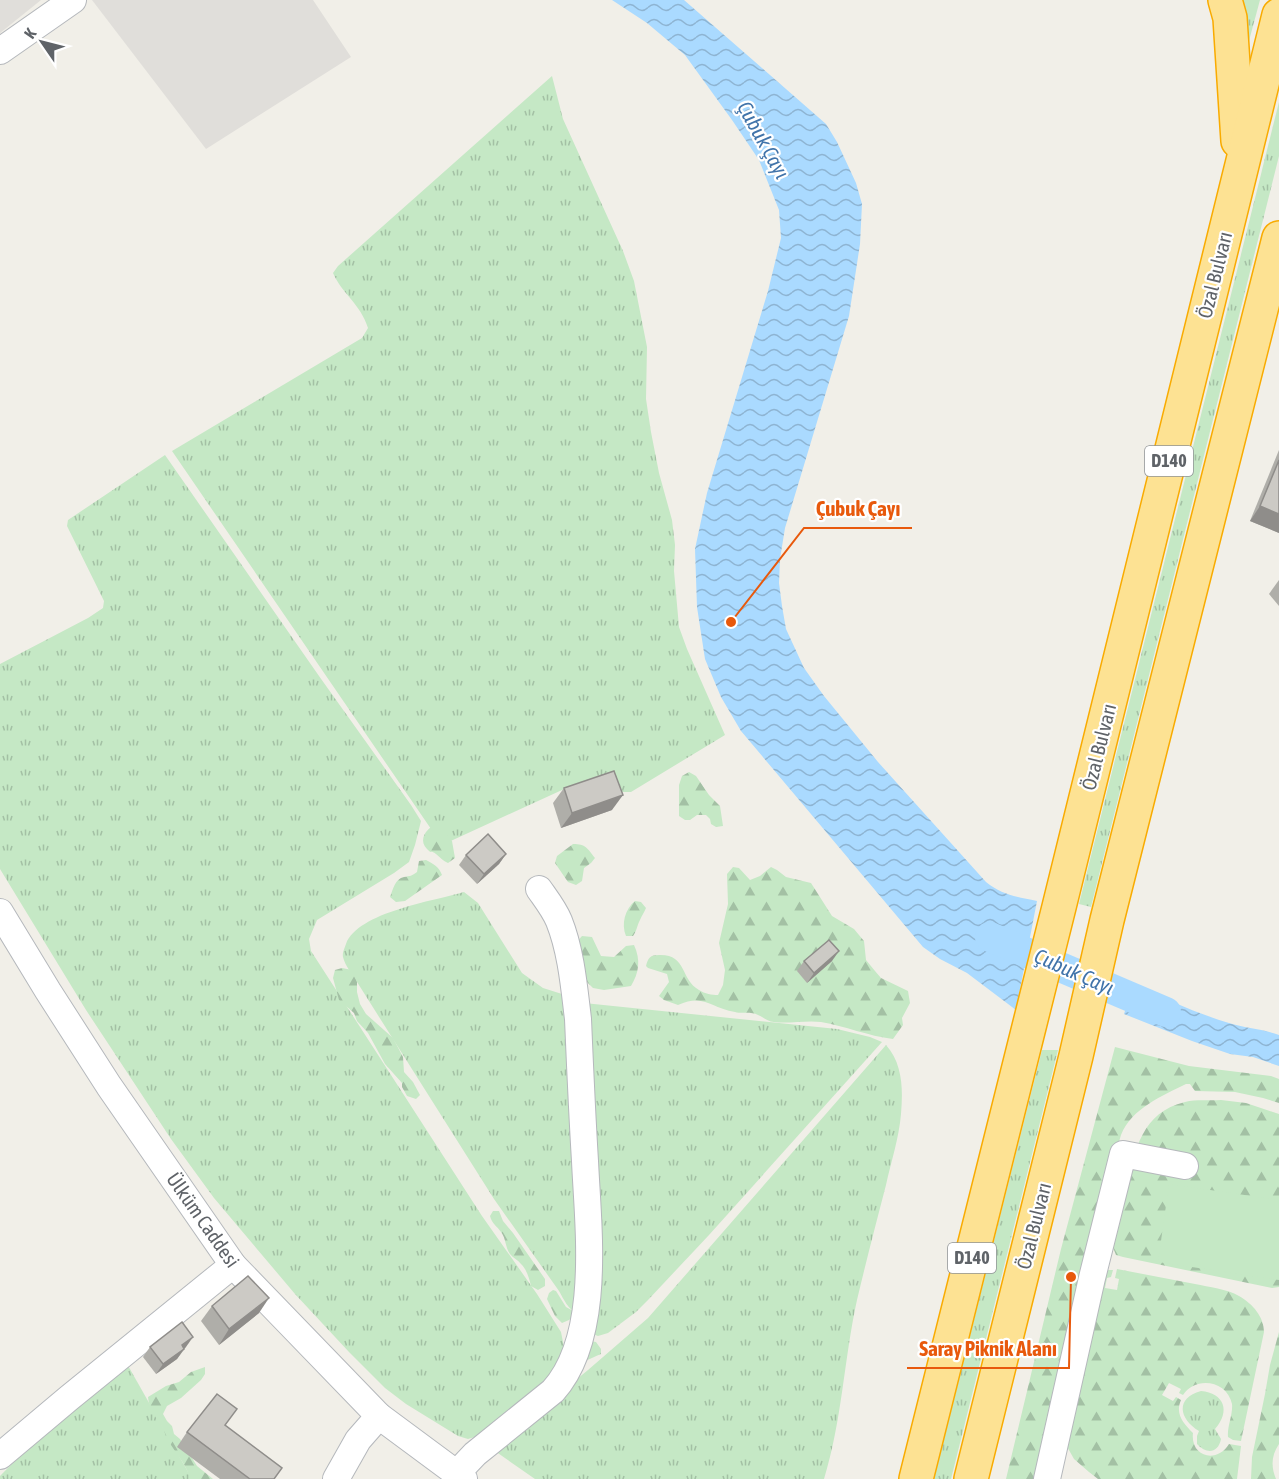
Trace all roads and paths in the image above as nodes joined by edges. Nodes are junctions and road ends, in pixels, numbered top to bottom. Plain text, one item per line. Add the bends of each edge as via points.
1 (73, 0) edge
2 (1225, 0) edge
3 (1279, 15) edge
4 (0, 51) edge
5 (1240, 172) junction
6 (1279, 239) edge
7 (539, 889) dead end
8 (0, 912) edge
9 (1185, 1166) dead end
10 (233, 1265) junction
11 (379, 1416) junction
12 (0, 1456) edge
13 (460, 1476) edge
14 (336, 1479) edge
15 (916, 1479) edge
16 (971, 1479) edge
17 (1047, 1479) edge

1 - 4 street
2 - 5 highway via 1230,18
3 - 5 highway, Özal Bulvarı / D140
5 - 15 highway, Özal Bulvarı / D140
6 - 16 highway, Özal Bulvarı / D140
7 - 13 street via 559,920 578,1019 590,1260 585,1313 573,1360 561,1382 475,1454
8 - 10 street, Ülküm Caddesi via 110,1086
9 - 17 street via 1123,1154
10 - 11 street, Ülküm Caddesi
10 - 12 street
11 - 13 street, Ülküm Caddesi
11 - 14 street via 358,1440

